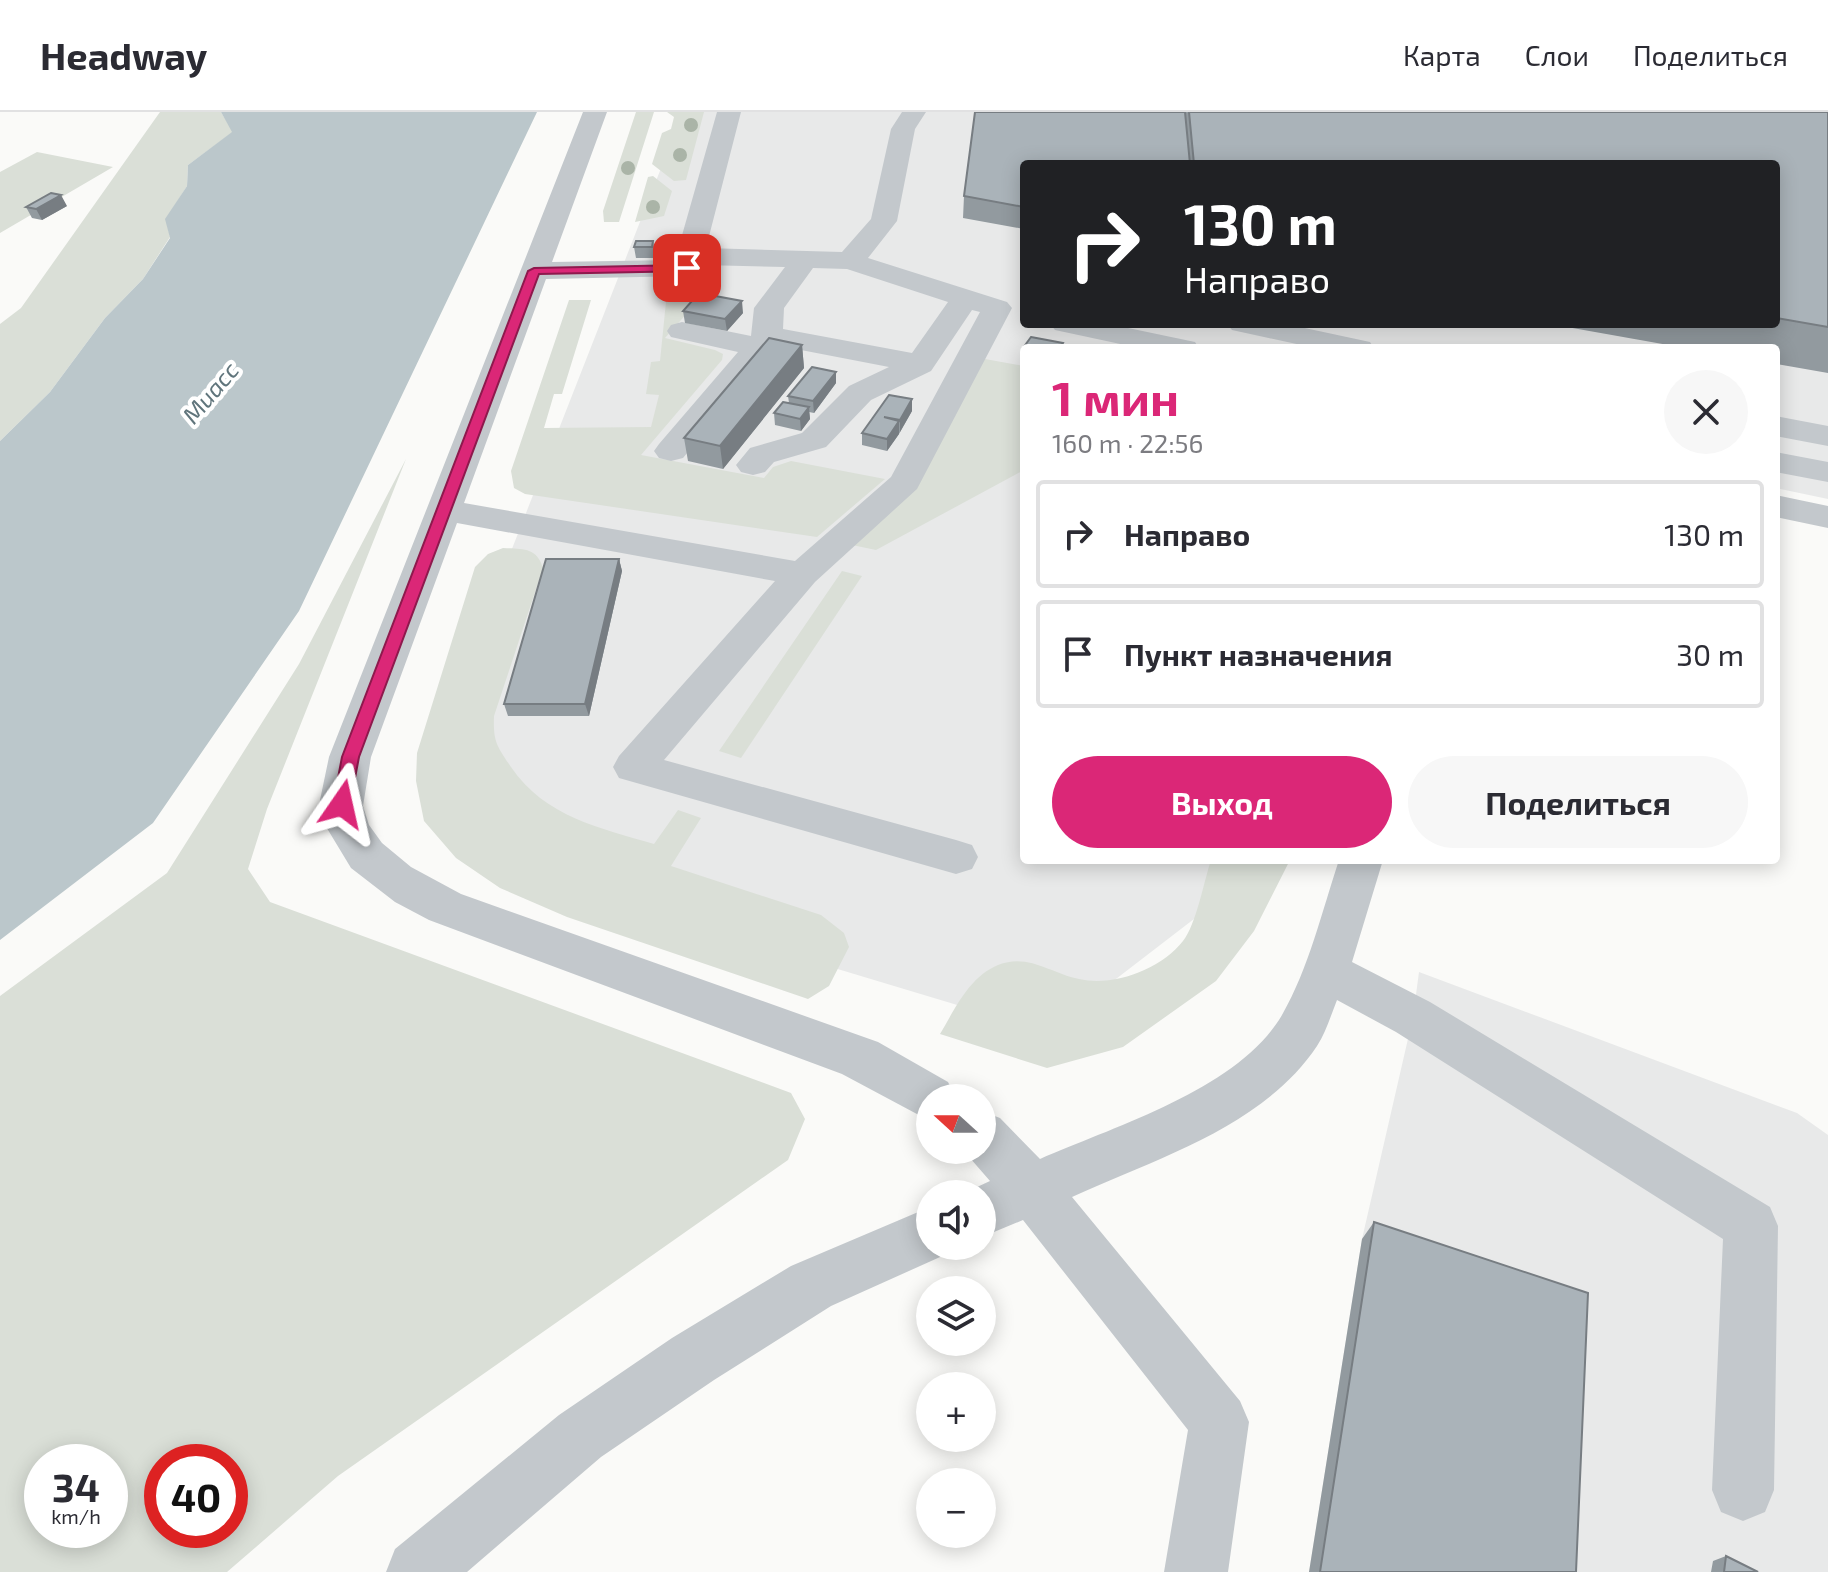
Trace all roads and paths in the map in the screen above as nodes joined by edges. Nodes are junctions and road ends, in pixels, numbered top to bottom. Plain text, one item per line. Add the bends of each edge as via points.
1 (595, 112) edge
2 (729, 112) edge
3 (914, 112) edge
4 (546, 243) junction
5 (576, 243) dead end
6 (622, 243) dead end
7 (691, 249) junction
8 (807, 257) junction
9 (850, 261) junction
10 (534, 271) junction
11 (995, 308) edge
12 (1085, 328) edge
13 (1264, 328) edge
14 (682, 331) dead end
15 (763, 341) junction
16 (1164, 344) edge
17 (1340, 344) edge
18 (920, 364) junction
19 (1780, 427) edge
20 (1828, 436) edge
21 (671, 451) dead end
22 (1780, 463) edge
23 (753, 465) dead end
24 (1828, 472) edge
25 (1780, 507) edge
26 (445, 510) junction
27 (1828, 517) edge
28 (802, 574) junction
29 (956, 857) dead end
30 (1360, 864) edge
31 (1325, 971) junction
32 (916, 1090) edge
33 (993, 1164) edge
34 (1007, 1200) edge
35 (916, 1240) edge
36 (1743, 1490) dead end
37 (418, 1572) edge
38 (1196, 1572) edge

1 - 4 street
2 - 7 street
3 - 9 street via 903,129 884,221
4 - 5 street
4 - 10 street
6 - 7 street
7 - 8 street
7 - 10 street via 687,268
8 - 9 street
8 - 15 street via 769,308
9 - 11 street
10 - 26 street
11 - 18 street
11 - 28 street via 905,482
12 - 16 street
13 - 17 street
14 - 15 street
15 - 18 street
15 - 21 street
18 - 23 street via 860,393 814,440 762,455
19 - 20 street
22 - 24 street
25 - 27 street
26 - 28 street
26 - 32 street via 350,757 342,804 355,844 394,880 445,907 860,1058
28 - 29 street via 634,767
30 - 31 street
31 - 34 street via 1300,1030 1266,1070 1214,1107
31 - 36 street via 1413,1017 1751,1226
33 - 34 street
34 - 38 street via 1219,1422
35 - 37 street via 811,1286 693,1359 580,1436

